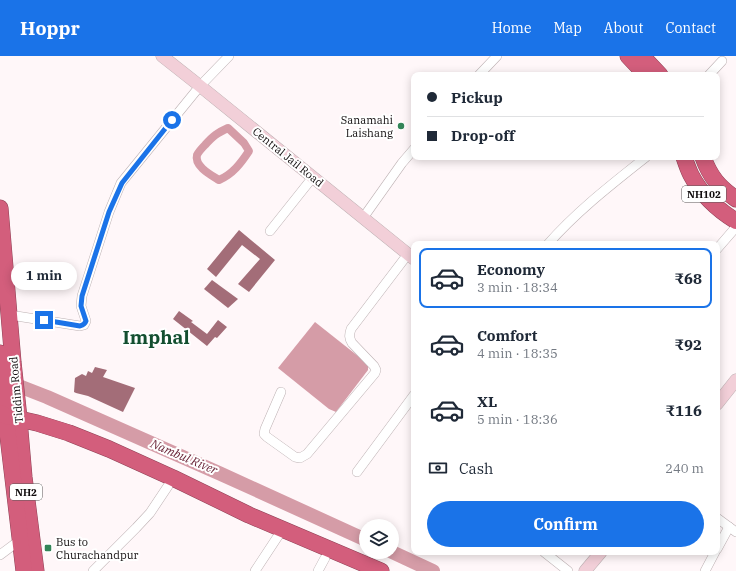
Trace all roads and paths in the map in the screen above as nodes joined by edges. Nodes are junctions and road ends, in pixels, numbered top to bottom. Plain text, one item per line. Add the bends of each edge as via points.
1 (162, 56) edge
2 (229, 56) edge
3 (497, 56) edge
4 (628, 56) edge
5 (642, 56) edge
6 (722, 60) dead end
7 (483, 72) edge
8 (643, 72) edge
9 (657, 72) edge
10 (712, 72) edge
11 (200, 86) junction
12 (411, 152) edge
13 (642, 160) edge
14 (685, 160) edge
15 (704, 160) edge
16 (313, 177) junction
17 (736, 199) edge
18 (0, 208) edge
19 (363, 218) junction
20 (736, 221) edge
21 (736, 228) edge
22 (270, 231) dead end
23 (551, 241) edge
24 (720, 246) edge
25 (411, 257) edge
26 (10, 316) junction
27 (5, 352) edge
28 (736, 380) edge
29 (281, 392) dead end
30 (411, 399) edge
31 (720, 400) edge
32 (8, 416) edge
33 (357, 472) dead end
34 (168, 486) dead end
35 (720, 520) edge
36 (733, 529) edge
37 (282, 530) junction
38 (20, 540) junction
39 (720, 545) edge
40 (0, 555) edge
41 (548, 555) edge
42 (598, 555) edge
43 (713, 555) edge
44 (325, 558) dead end
45 (24, 571) edge
46 (36, 571) edge
47 (93, 571) edge
48 (255, 571) edge
49 (318, 571) edge
50 (381, 571) edge
51 (568, 571) edge
52 (585, 571) edge
53 (705, 571) edge

1 - 11 street, Central Jail Road
2 - 11 street
3 - 7 street
4 - 8 highway
5 - 9 highway
6 - 10 street
11 - 16 street, Central Jail Road
11 - 26 street via 122,183 109,212 82,296 81,306 86,321 84,325
12 - 19 street
13 - 23 street via 591,202
14 - 20 highway, NH102 via 700,189
15 - 17 highway, NH102 via 713,178
16 - 19 street, Central Jail Road
16 - 22 street
18 - 26 highway, Tiddim Road / NH2
19 - 25 street, Central Jail Road
21 - 24 street
25 - 29 street via 349,334 352,343 374,366 375,373 307,454 300,458 264,434
26 - 27 highway, Tiddim Road / NH2
27 - 32 highway, NH2
28 - 31 street
30 - 33 street
32 - 37 highway via 69,433 109,449
32 - 38 highway, Tiddim Road / NH2
32 - 46 highway, Tiddim Road / NH2 via 20,430
34 - 47 street via 150,513
35 - 36 street
36 - 39 street
37 - 48 street
37 - 50 highway
38 - 40 street
38 - 45 highway, Tiddim Road / NH2
41 - 51 street
42 - 52 street
43 - 53 street
44 - 49 street

